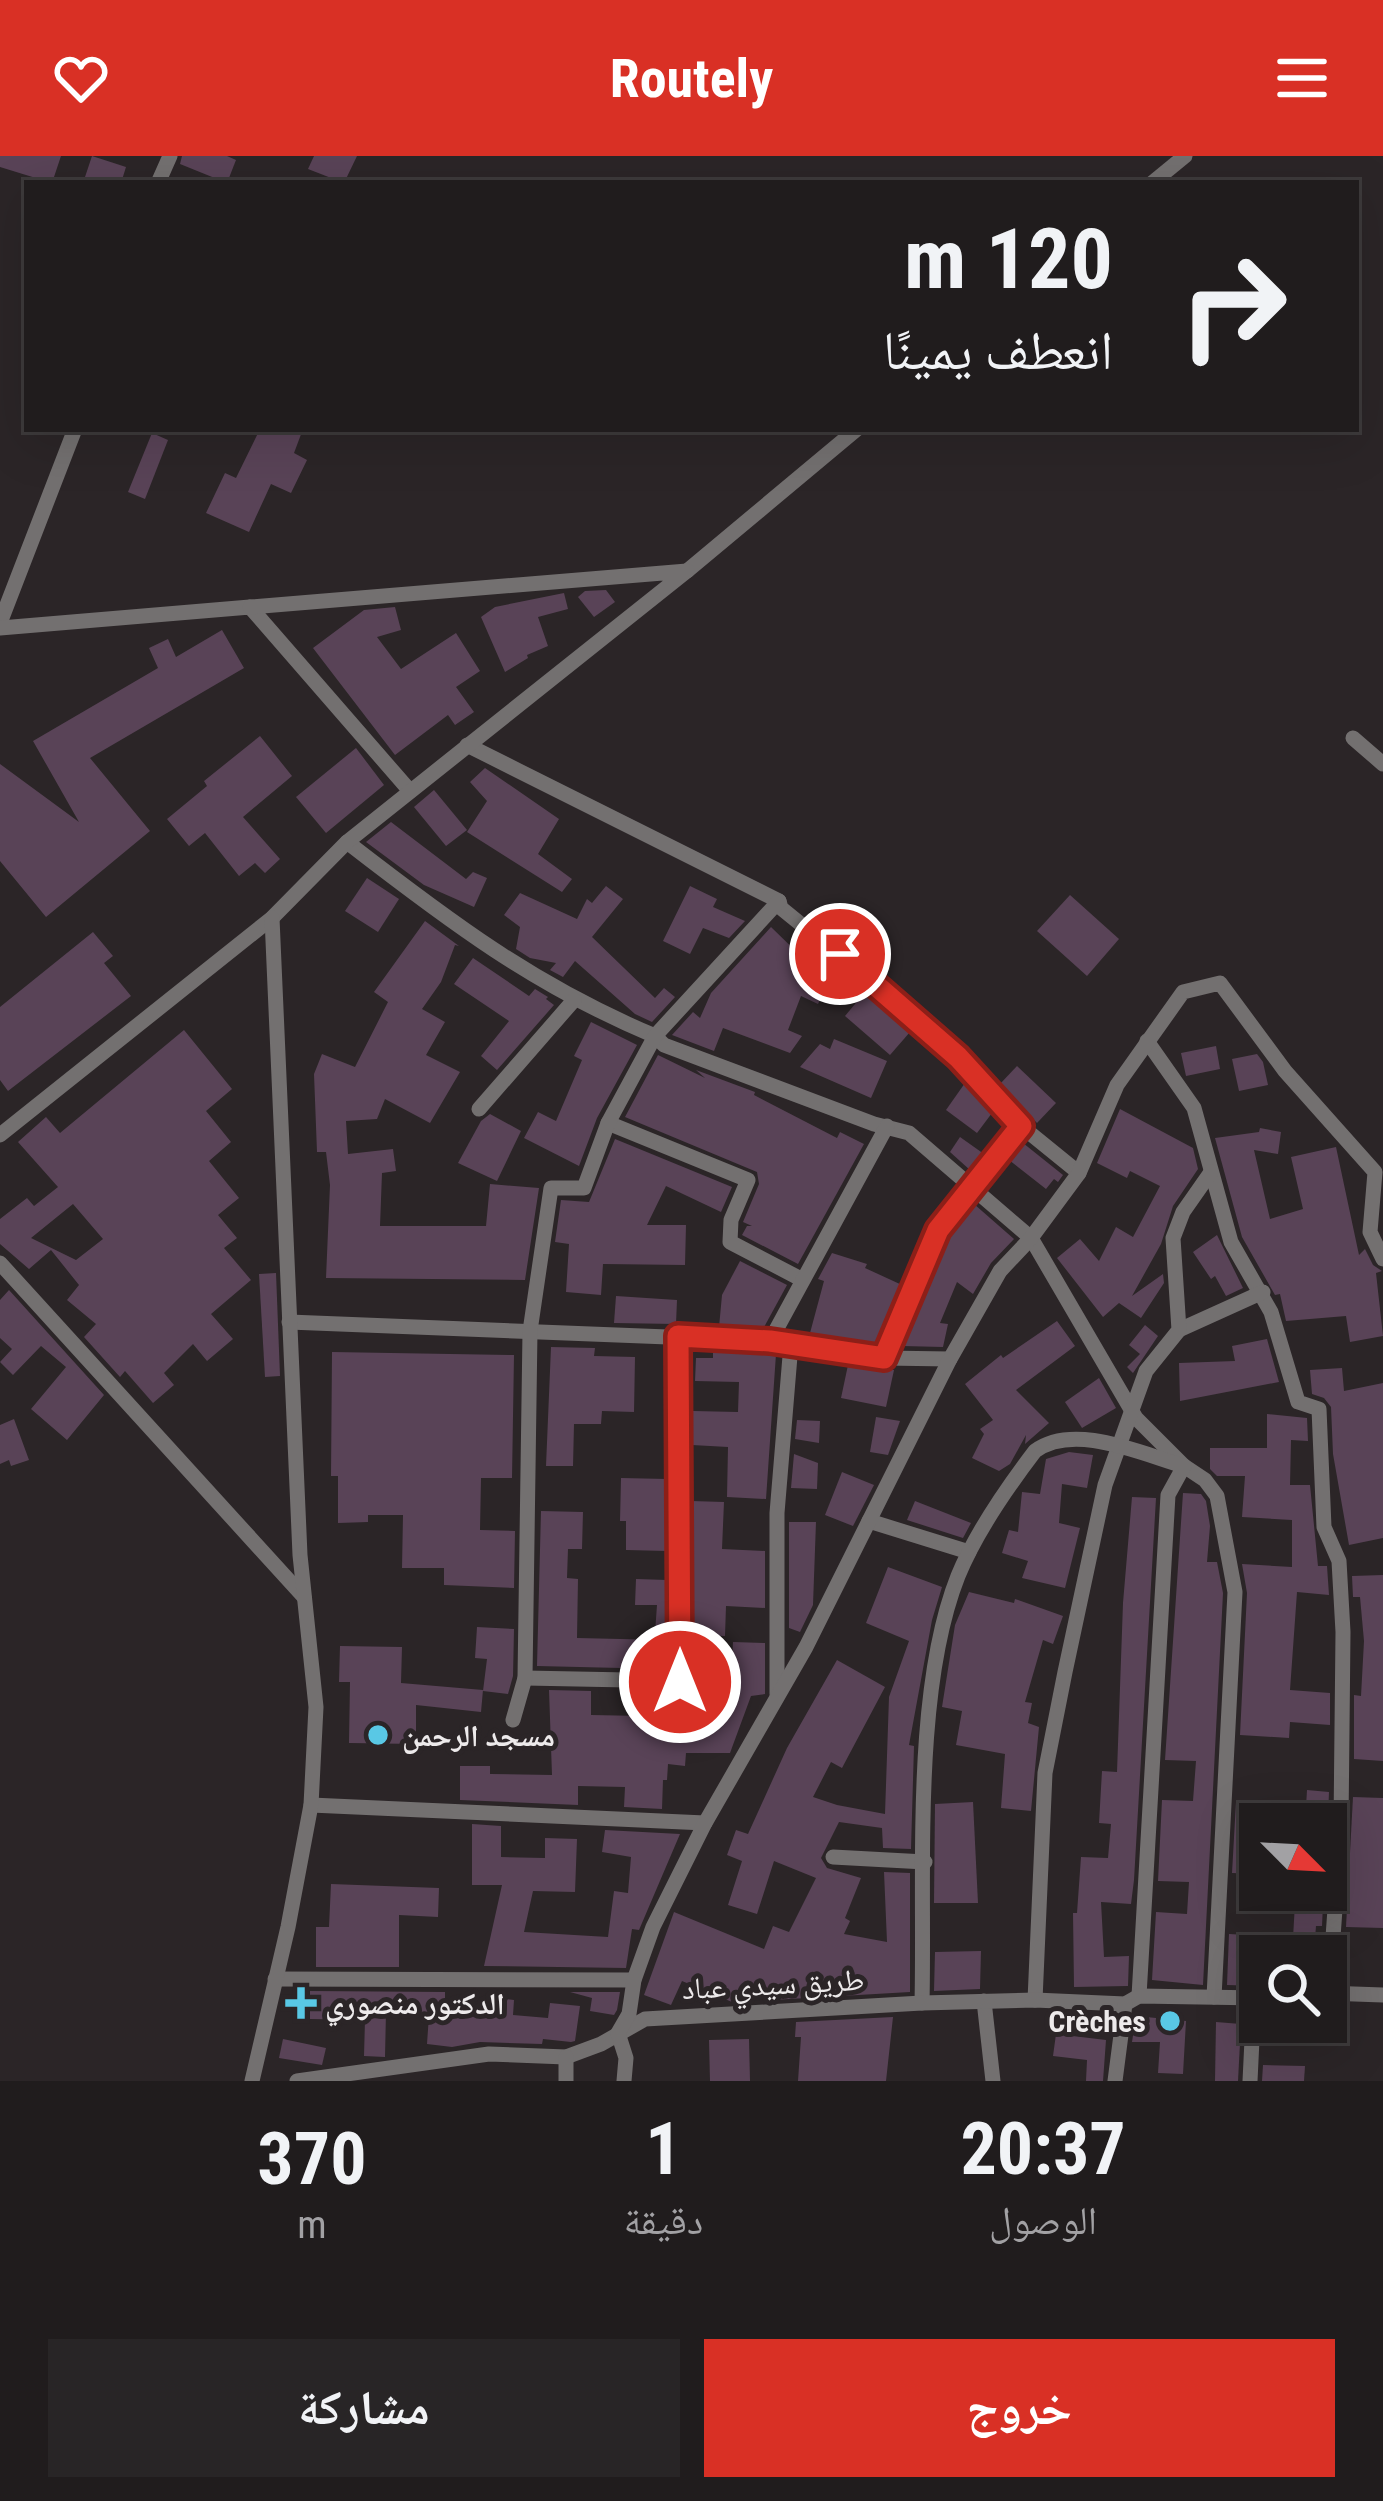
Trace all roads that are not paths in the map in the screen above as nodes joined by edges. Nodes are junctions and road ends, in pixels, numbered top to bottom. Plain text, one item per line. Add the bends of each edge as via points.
1 (1185, 156) edge
2 (1156, 180) edge
3 (74, 432) edge
4 (853, 432) edge
5 (687, 571) junction
6 (250, 608) junction
7 (0, 626) edge
8 (1353, 738) dead end
9 (467, 745) junction
10 (1383, 764) edge
11 (410, 791) junction
12 (347, 842) junction
13 (779, 902) junction
14 (272, 918) junction
15 (574, 1000) junction
16 (655, 1036) junction
17 (1147, 1041) junction
18 (479, 1108) dead end
19 (608, 1123) junction
20 (887, 1126) junction
21 (1021, 1126) junction
22 (0, 1135) edge
23 (1211, 1172) junction
24 (1079, 1173) junction
25 (1379, 1174) edge
26 (971, 1186) junction
27 (1031, 1238) junction
28 (1383, 1259) edge
29 (0, 1263) edge
30 (801, 1279) junction
31 (1262, 1292) junction
32 (289, 1322) junction
33 (1179, 1330) junction
34 (530, 1331) junction
35 (678, 1336) junction
36 (770, 1341) junction
37 (790, 1344) junction
38 (884, 1358) junction
39 (950, 1359) junction
40 (1133, 1411) junction
41 (1119, 1448) junction
42 (1184, 1466) junction
43 (869, 1521) junction
44 (969, 1552) junction
45 (304, 1597) junction
46 (525, 1678) junction
47 (778, 1696) junction
48 (512, 1720) dead end
49 (311, 1805) junction
50 (705, 1823) junction
51 (833, 1857) dead end
52 (925, 1862) junction
53 (1333, 1935) edge
54 (275, 1979) junction
55 (634, 1980) junction
56 (1347, 1994) edge
57 (1383, 1995) edge
58 (1214, 1997) junction
59 (1239, 1998) edge
60 (1035, 2000) junction
61 (1132, 2000) junction
62 (985, 2001) junction
63 (922, 2002) junction
64 (618, 2033) junction
65 (1253, 2043) edge
66 (566, 2056) junction
67 (252, 2081) edge
68 (297, 2081) edge
69 (566, 2081) edge
70 (624, 2081) edge
71 (993, 2081) edge
72 (1115, 2081) edge
73 (1250, 2081) edge

1 - 2 street
3 - 7 street
4 - 5 street
5 - 6 street
5 - 9 street
6 - 7 street
6 - 11 street
8 - 10 street
9 - 11 street
9 - 13 street
11 - 12 street
12 - 14 street
12 - 15 street
13 - 16 street
13 - 21 street via 958,1057
14 - 22 street
14 - 32 street
15 - 16 street
15 - 18 street
16 - 19 street
16 - 20 street
17 - 23 street via 1194,1108
17 - 24 street via 1117,1085
17 - 25 street via 1184,992 1220,983 1285,1071
19 - 30 street via 748,1180 730,1242
19 - 34 street via 584,1188 551,1188
20 - 26 street via 909,1133
20 - 30 street
21 - 24 street
21 - 26 street
23 - 31 street via 1231,1242
23 - 33 street via 1173,1238
24 - 27 street
25 - 28 street via 1370,1232
26 - 27 street
26 - 38 street via 938,1230
27 - 39 street via 1000,1271
27 - 40 street
29 - 45 street
30 - 36 street
31 - 33 street
31 - 53 street via 1298,1402 1319,1409 1324,1527 1339,1561 1341,1826
32 - 34 street
32 - 45 street
33 - 40 street via 1146,1371
34 - 35 street
34 - 46 street
35 - 36 street
35 - 46 street via 680,1682
36 - 37 street
37 - 38 street
37 - 47 street via 777,1513
38 - 39 street
39 - 43 street
40 - 41 street
40 - 42 street
41 - 42 street
41 - 44 street via 1049,1441 1021,1469
41 - 60 street via 1046,1773
42 - 58 street via 1217,1496 1235,1592
42 - 61 street via 1168,1496
43 - 44 street
43 - 47 street
44 - 52 street via 951,1601 927,1726
45 - 49 street via 316,1707
46 - 48 street
47 - 50 street
49 - 50 street
49 - 54 street
50 - 55 street
51 - 52 street
52 - 63 street
54 - 55 street
54 - 67 street
55 - 64 street
56 - 57 street
58 - 59 street, طريق سيدي عباد
58 - 61 street, طريق سيدي عباد
60 - 61 street, طريق سيدي عباد
60 - 62 street, طريق سيدي عباد
61 - 72 street
62 - 63 street, طريق سيدي عباد
62 - 71 street
63 - 64 street, طريق سيدي عباد via 645,2019
64 - 66 street, طريق سيدي عباد
64 - 70 street
65 - 73 street
66 - 68 street, طريق سيدي عباد via 489,2054
66 - 69 street

